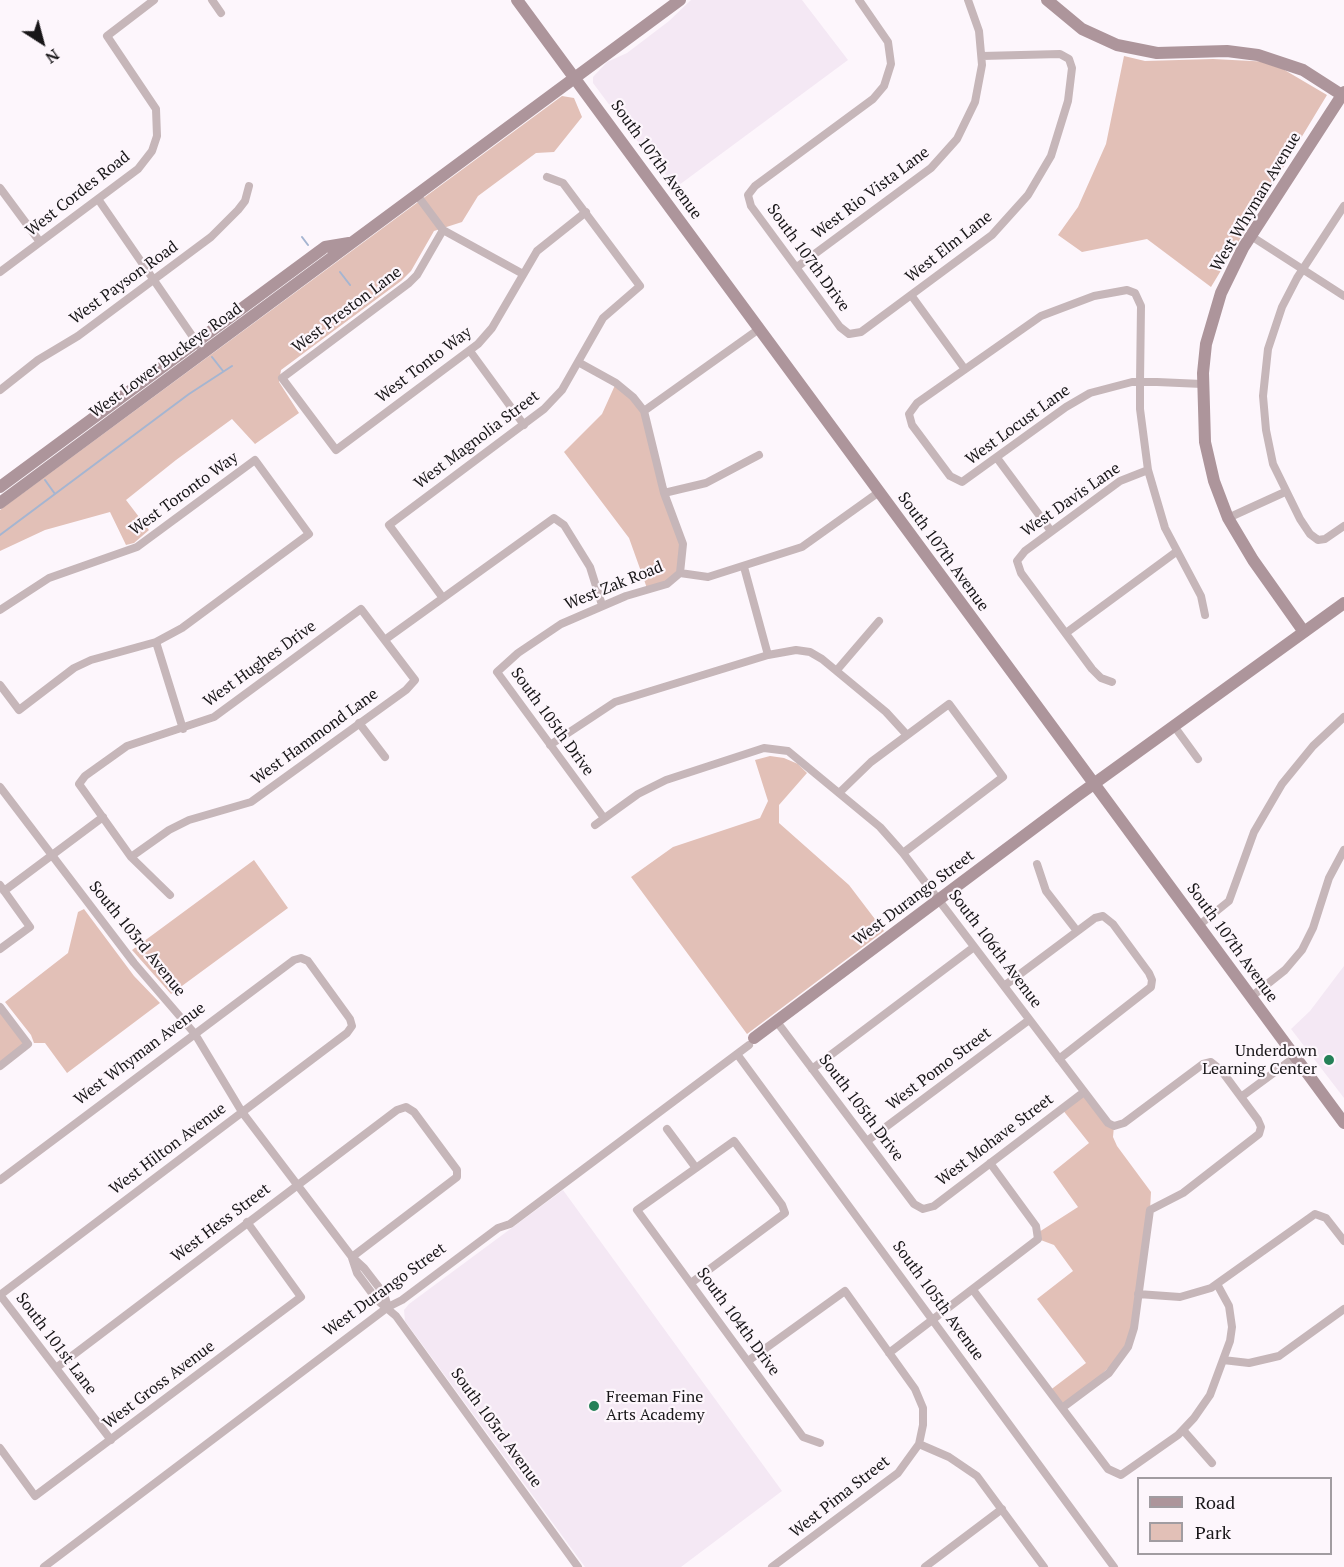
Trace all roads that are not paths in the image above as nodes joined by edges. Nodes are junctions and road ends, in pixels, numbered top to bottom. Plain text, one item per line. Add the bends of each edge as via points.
1 (212, 0) edge
2 (517, 0) edge
3 (680, 0) edge
4 (859, 0) edge
5 (968, 0) edge
6 (1047, 0) edge
7 (149, 1) edge
8 (221, 13) dead end
9 (982, 56) junction
10 (575, 78) junction
11 (1343, 93) edge
12 (548, 177) dead end
13 (249, 186) dead end
14 (0, 188) edge
15 (417, 195) junction
16 (98, 199) junction
17 (1344, 206) edge
18 (586, 212) junction
19 (443, 230) junction
20 (1251, 236) junction
21 (40, 243) junction
22 (349, 243) junction
23 (796, 267) junction
24 (1303, 270) junction
25 (0, 272) edge
26 (523, 274) junction
27 (153, 279) junction
28 (911, 295) junction
29 (1344, 296) edge
30 (759, 329) junction
31 (849, 334) joint
32 (196, 342) junction
33 (470, 351) junction
34 (204, 353) junction
35 (578, 362) junction
36 (964, 368) junction
37 (1140, 382) junction
38 (1202, 384) junction
39 (0, 390) edge
40 (644, 411) junction
41 (524, 425) junction
42 (336, 450) joint
43 (759, 455) dead end
44 (997, 458) junction
45 (1148, 470) junction
46 (0, 487) edge
47 (879, 492) junction
48 (1285, 492) junction
49 (664, 493) junction
50 (0, 503) edge
51 (1228, 518) junction
52 (1344, 525) edge
53 (1051, 531) junction
54 (1176, 552) junction
55 (744, 567) junction
56 (680, 573) junction
57 (443, 598) junction
58 (1344, 603) edge
59 (602, 605) junction
60 (0, 610) edge
61 (1205, 615) dead end
62 (879, 621) dead end
63 (1304, 632) junction
64 (1066, 633) junction
65 (386, 639) junction
66 (156, 642) junction
67 (768, 655) junction
68 (837, 670) junction
69 (497, 672) joint
70 (1112, 682) dead end
71 (0, 685) edge
72 (1344, 717) edge
73 (359, 723) junction
74 (1174, 726) junction
75 (183, 729) junction
76 (908, 735) junction
77 (550, 745) junction
78 (385, 757) dead end
79 (1198, 759) dead end
80 (1094, 784) junction
81 (0, 787) edge
82 (839, 793) junction
83 (103, 817) junction
84 (604, 818) junction
85 (595, 825) dead end
86 (1344, 850) edge
87 (903, 853) junction
88 (52, 855) junction
89 (132, 857) junction
90 (1037, 864) dead end
91 (2, 888) edge
92 (170, 895) dead end
93 (939, 900) junction
94 (1198, 926) junction
95 (1077, 931) junction
96 (975, 947) junction
97 (0, 949) edge
98 (1004, 986) junction
99 (1251, 997) junction
100 (0, 1008) edge
101 (1029, 1020) junction
102 (777, 1022) junction
103 (352, 1026) joint
104 (195, 1034) junction
105 (752, 1042) joint
106 (737, 1054) junction
107 (1295, 1057) junction
108 (1059, 1059) junction
109 (0, 1066) edge
110 (812, 1069) junction
111 (1084, 1092) junction
112 (1241, 1097) junction
113 (242, 1112) junction
114 (1344, 1123) edge
115 (667, 1129) dead end
116 (867, 1142) junction
117 (990, 1163) junction
118 (696, 1168) junction
119 (0, 1180) edge
120 (297, 1185) junction
121 (923, 1209) joint
122 (247, 1222) junction
123 (1344, 1241) edge
124 (352, 1257) junction
125 (691, 1283) junction
126 (1217, 1284) junction
127 (973, 1290) junction
128 (1138, 1294) junction
129 (0, 1295) edge
130 (388, 1307) junction
131 (1344, 1309) edge
132 (933, 1320) junction
133 (889, 1353) junction
134 (1223, 1360) junction
135 (748, 1361) junction
136 (56, 1368) junction
137 (1062, 1408) junction
138 (1183, 1430) junction
139 (111, 1440) junction
140 (820, 1443) dead end
141 (919, 1444) junction
142 (0, 1448) edge
143 (1212, 1463) dead end
144 (1002, 1509) junction
145 (44, 1567) edge
146 (578, 1567) edge
147 (772, 1567) edge
148 (925, 1567) edge
149 (1044, 1567) edge
150 (1114, 1567) edge

1 - 8 street
2 - 10 main road, South 107th Avenue
3 - 10 main road, West Lower Buckeye Road
4 - 23 street, South 107th Drive via 888,42 888,79 873,99 748,195 751,206
5 - 9 street, West Rio Vista Lane via 979,31
6 - 11 main road via 1082,29 1118,45 1157,53 1258,54 1297,67
7 - 16 street, West Cordes Road via 107,36 150,96 156,109 157,136 152,151 138,168
9 - 23 street, West Rio Vista Lane via 972,112 946,154
9 - 28 street, West Elm Lane via 1060,54 1069,59 1071,80 1064,122 1051,156 1015,212 992,235
10 - 15 main road, West Lower Buckeye Road
10 - 30 main road, South 107th Avenue
11 - 20 main road, West Whyman Avenue
12 - 18 street via 563,183
13 - 27 street, West Payson Road via 245,201 229,220
14 - 21 street
15 - 19 street
15 - 22 main road, West Lower Buckeye Road
16 - 21 street, West Cordes Road
16 - 27 street
17 - 24 street
18 - 26 street, West Tonto Way via 547,240
18 - 35 street, West Magnolia Street via 640,286 603,318
19 - 26 street
19 - 42 street, West Preston Lane via 410,283 282,378
20 - 24 street
20 - 38 main road, West Whyman Avenue via 1221,293 1206,344
21 - 25 street, West Cordes Road
22 - 32 main road, West Lower Buckeye Road via 325,247
22 - 34 main road, West Lower Buckeye Road via 336,257
23 - 31 street, South 107th Drive
24 - 29 street
24 - 48 street via 1274,328 1264,384 1268,441
26 - 33 street, West Tonto Way via 492,328
27 - 32 street
27 - 39 street, West Payson Road
28 - 31 street, West Elm Lane via 861,332
28 - 36 street
30 - 40 street
30 - 47 main road, South 107th Avenue
32 - 34 street
32 - 46 main road, West Lower Buckeye Road
33 - 41 street
33 - 42 street, West Tonto Way
34 - 50 main road, West Lower Buckeye Road
35 - 40 street via 616,383
35 - 41 street, West Magnolia Street via 555,399
36 - 37 street via 1029,322 1062,306 1131,291 1141,306
36 - 44 street, West Locust Lane via 917,403 909,414 912,425 958,482
37 - 38 street, West Locust Lane
37 - 44 street, West Locust Lane via 1108,387 1082,397
37 - 45 street
38 - 51 main road, West Whyman Avenue via 1205,442
40 - 49 street
41 - 57 street, West Magnolia Street via 389,525
43 - 49 street via 706,483
44 - 53 street
45 - 53 street, West Davis Lane via 1119,481
45 - 54 street via 1160,515
47 - 55 street, West Zak Road via 802,547
47 - 80 main road, South 107th Avenue
48 - 51 street
48 - 52 street via 1310,534 1318,540
49 - 56 street via 683,544
51 - 63 main road, West Whyman Avenue
53 - 64 street, West Davis Lane via 1017,561 1021,573
54 - 61 street via 1201,596
54 - 64 street
55 - 56 street, West Zak Road via 708,577
55 - 67 street
56 - 59 street, West Zak Road via 667,584
57 - 59 street via 554,518 564,525 581,550
57 - 65 street
58 - 63 main road
59 - 69 street, West Zak Road via 539,638
60 - 66 street, West Toronto Way via 49,578 137,547 255,460 309,534 182,628
62 - 68 street
63 - 74 main road
64 - 70 street via 1096,674
65 - 73 street, West Hammond Lane via 416,680
65 - 75 street, West Hughes Drive via 361,609 229,708
66 - 71 street via 74,668 19,710
66 - 75 street
67 - 68 street via 803,651
67 - 77 street via 615,702
68 - 76 street
69 - 77 street, South 105th Drive
72 - 94 street via 1309,750 1282,784 1254,832 1229,901
73 - 78 street
73 - 89 street, West Hammond Lane via 251,802 189,820
74 - 79 street
74 - 80 main road, West Durango Street
75 - 83 street, West Hughes Drive via 127,746 85,776 79,784
76 - 82 street via 862,769
76 - 87 street via 949,705 1003,777
77 - 84 street, South 105th Drive
80 - 93 main road, West Durango Street
80 - 94 main road, South 107th Avenue
81 - 88 street, South 103rd Avenue
82 - 84 street, South 106th Avenue via 788,751 764,748 666,780
82 - 87 street, South 106th Avenue via 880,827
83 - 88 street
83 - 89 street
84 - 85 street
86 - 99 street via 1302,950 1285,970
87 - 93 street, South 106th Avenue
88 - 91 street
88 - 104 street, South 103rd Avenue via 134,963
89 - 92 street
90 - 95 street via 1042,884
91 - 97 street via 30,927
93 - 96 street, South 106th Avenue
93 - 102 main road, West Durango Street
94 - 99 main road, South 107th Avenue
95 - 98 street
95 - 108 street via 1103,916 1149,973 1152,984 1146,993
96 - 98 street, South 106th Avenue
96 - 110 street
98 - 101 street, South 106th Avenue
99 - 107 main road, South 107th Avenue
100 - 109 street via 28,1044
101 - 108 street, South 106th Avenue
101 - 116 street, West Pomo Street
102 - 105 main road, West Durango Street
102 - 110 street, South 105th Drive
103 - 104 street, West Whyman Avenue via 308,961 301,958
103 - 113 street, West Hilton Avenue
104 - 113 street, South 103rd Avenue
104 - 119 street, West Whyman Avenue
105 - 106 street, West Durango Street
106 - 130 street, West Durango Street via 510,1224 498,1228
106 - 132 street, South 105th Avenue
107 - 112 street
107 - 114 main road, South 107th Avenue
108 - 111 street, South 106th Avenue
110 - 116 street, South 105th Drive
111 - 112 street, South 106th Avenue via 1114,1126 1124,1123 1200,1066 1211,1062
111 - 117 street, West Mohave Street
112 - 128 street via 1261,1131 1183,1193 1150,1210
113 - 120 street, South 103rd Avenue
113 - 129 street, West Hilton Avenue
115 - 118 street
116 - 121 street, South 105th Drive via 914,1204
117 - 121 street, West Mohave Street via 934,1206
117 - 127 street via 1036,1226 1039,1236 1033,1245
118 - 125 street, South 104th Drive via 637,1210
118 - 125 street via 734,1141 785,1213
120 - 122 street, West Hess Street
120 - 124 street, South 103rd Avenue
120 - 124 street, West Hess Street via 397,1110 406,1107 414,1112 457,1170 457,1177
122 - 136 street, West Hess Street
122 - 139 street, West Gross Avenue via 301,1297
123 - 126 street via 1326,1218 1320,1214 1308,1217
124 - 130 street, South 103rd Avenue via 384,1294
125 - 135 street, South 104th Drive
126 - 128 street via 1180,1297
126 - 134 street via 1232,1320 1232,1334
127 - 132 street
127 - 137 street
128 - 137 street via 1131,1341 1121,1361
129 - 136 street, South 101st Lane
130 - 145 street, West Durango Street
130 - 146 street, South 103rd Avenue
131 - 134 street via 1272,1359 1249,1363
132 - 133 street
132 - 150 street, South 105th Avenue
133 - 135 street via 845,1291
133 - 141 street via 924,1408
134 - 138 street via 1205,1403
135 - 140 street, South 104th Drive via 803,1437
136 - 139 street, South 101st Lane
137 - 138 street via 1108,1469 1117,1475 1129,1472
138 - 143 street
139 - 142 street, West Gross Avenue via 35,1496
141 - 144 street via 949,1457 977,1476
141 - 147 street, West Pima Street via 898,1473
144 - 148 street
144 - 149 street

